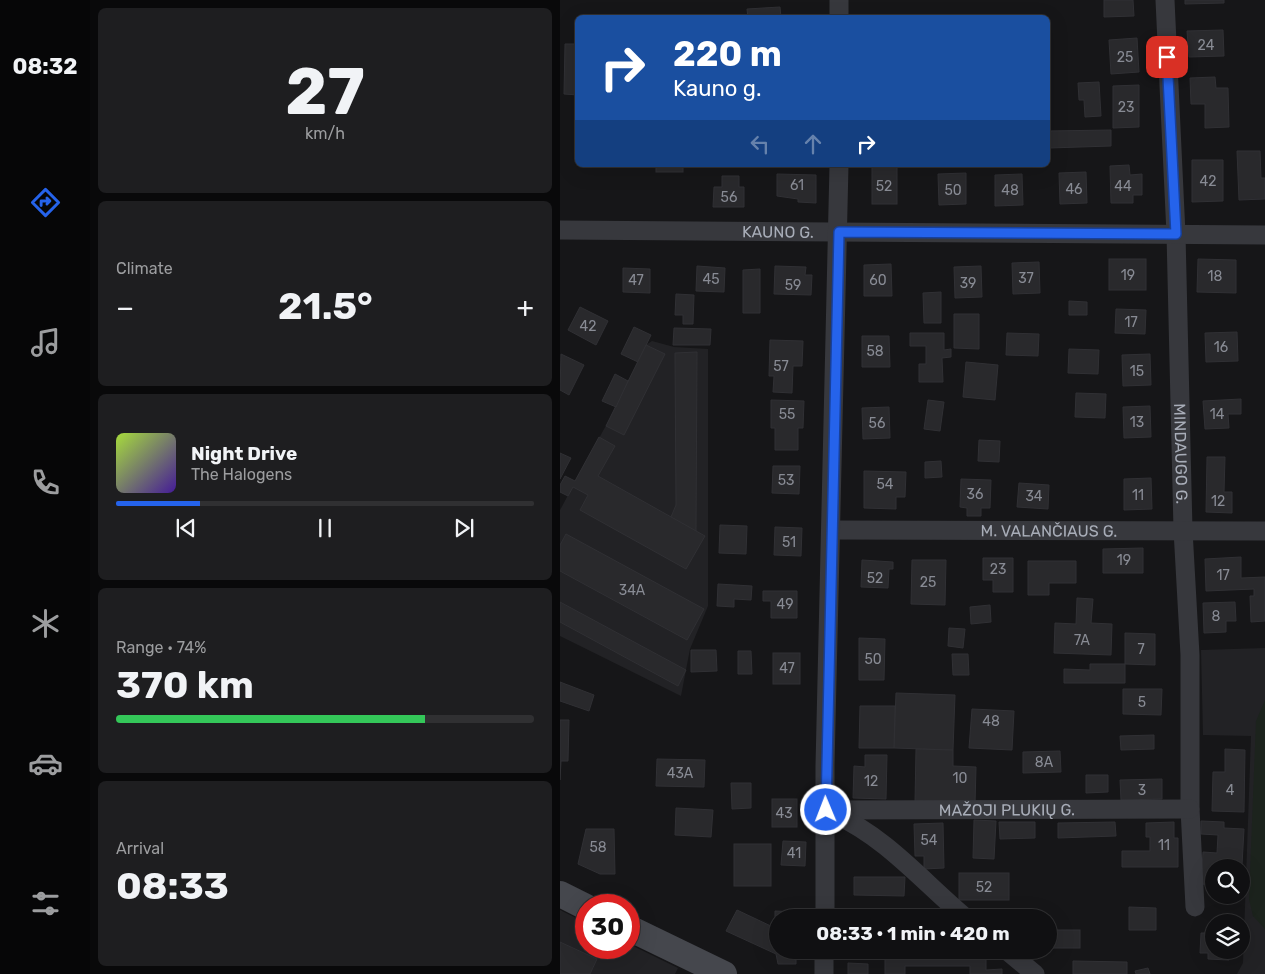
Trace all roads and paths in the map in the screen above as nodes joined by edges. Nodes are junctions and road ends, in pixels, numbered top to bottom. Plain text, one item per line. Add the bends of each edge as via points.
1 (839, 0) edge
2 (1165, 0) edge
3 (839, 15) edge
4 (839, 167) edge
5 (560, 230) edge
6 (839, 232) junction
7 (1176, 234) junction
8 (1265, 235) edge
9 (831, 530) junction
10 (1183, 530) junction
11 (1265, 531) edge
12 (1190, 809) junction
13 (826, 810) junction
14 (560, 894) edge
15 (575, 902) edge
16 (1196, 906) dead end
17 (824, 909) edge
18 (956, 909) edge
19 (640, 933) edge
20 (824, 959) edge
21 (1017, 959) edge
22 (724, 974) edge
23 (824, 974) edge
24 (1036, 974) edge

1 - 3 street
2 - 7 street, MINDAUGO G.
4 - 6 street
5 - 6 street, KAUNO G.
6 - 7 street, KAUNO G.
6 - 9 street
7 - 8 street, KAUNO G.
7 - 10 street, MINDAUGO G.
9 - 10 street, M. VALANČIAUS G.
9 - 13 street
10 - 11 street, M. VALANČIAUS G.
10 - 12 street, MINDAUGO G. via 1190,656
12 - 13 street, MAŽOJI PLUKIŲ G.
12 - 16 street, MINDAUGO G.
13 - 17 street
13 - 18 street via 857,824
14 - 15 main road
19 - 22 main road
20 - 23 street
21 - 24 street

